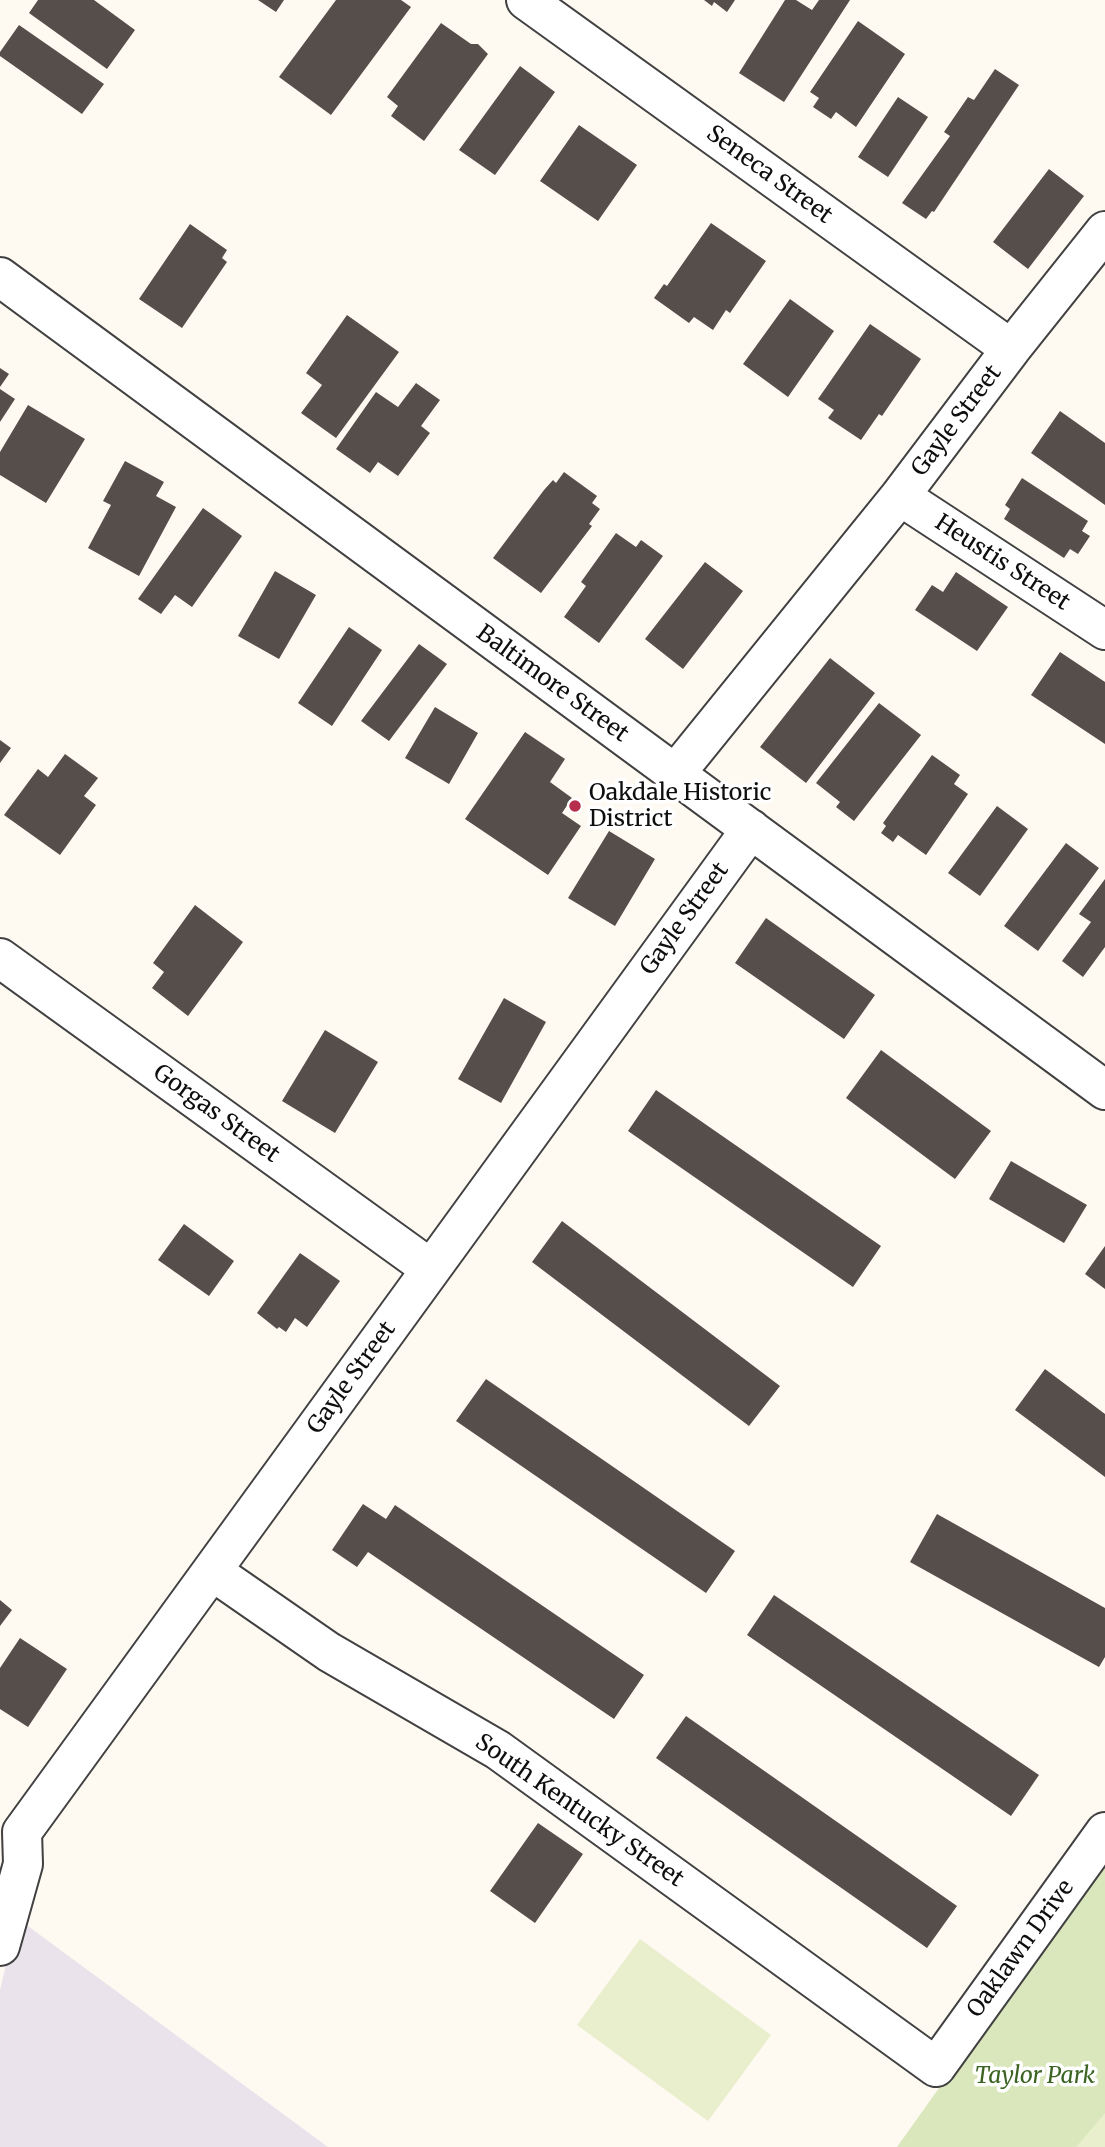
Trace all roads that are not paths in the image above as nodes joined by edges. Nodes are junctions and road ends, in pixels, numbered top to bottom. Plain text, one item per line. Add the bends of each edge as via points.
1 (526, 0) edge
2 (1105, 231) edge
3 (0, 277) edge
4 (1011, 349) junction
5 (900, 496) junction
6 (1105, 630) edge
7 (675, 774) junction
8 (751, 829) junction
9 (0, 958) edge
10 (1105, 1090) edge
11 (431, 1269) junction
12 (212, 1571) junction
13 (11, 1823) edge
14 (1105, 1832) edge
15 (0, 1946) edge
16 (936, 2067) joint

1 - 4 street, Seneca Street
2 - 4 street, Gayle Street
3 - 7 street, Baltimore Street
4 - 5 street, Gayle Street
5 - 6 street, Heustis Street
5 - 7 street, Gayle Street
7 - 8 street, Baltimore Street
8 - 10 street, Baltimore Street
8 - 11 street, Gayle Street
9 - 11 street, Gorgas Street
11 - 12 street, Gayle Street
12 - 13 street, Gayle Street
12 - 16 street, South Kentucky Street via 329,1652 498,1750
13 - 15 street, Gayle Street via 23,1864
14 - 16 street, Oaklawn Drive

